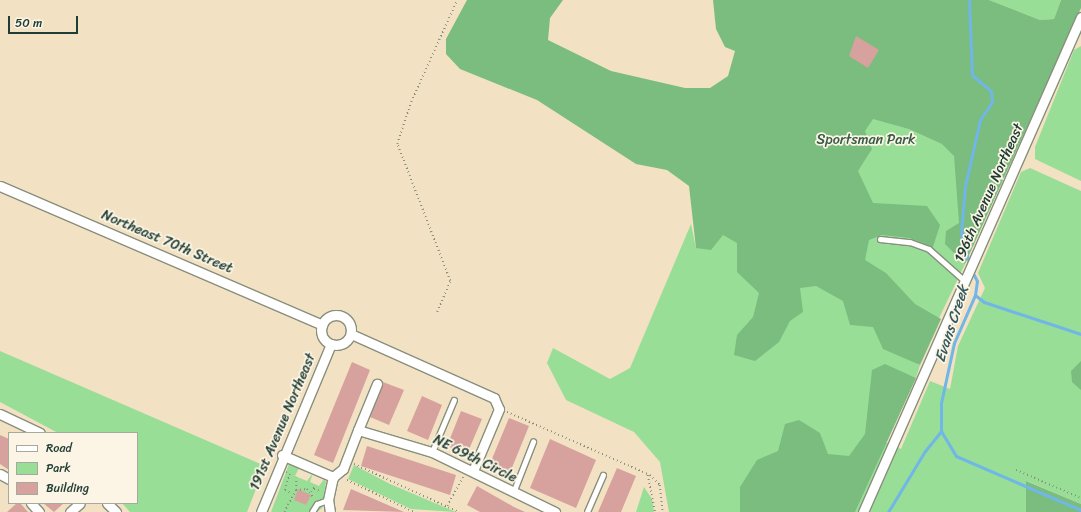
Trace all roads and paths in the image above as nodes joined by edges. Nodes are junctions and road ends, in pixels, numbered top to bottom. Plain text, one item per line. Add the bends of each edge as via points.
1 (457, 0) edge
2 (1081, 17) edge
3 (0, 186) edge
4 (880, 239) dead end
5 (966, 279) junction
6 (438, 312) dead end
7 (322, 325) junction
8 (351, 334) junction
9 (330, 344) junction
10 (377, 384) dead end
11 (454, 400) dead end
12 (502, 410) junction
13 (0, 414) edge
14 (358, 430) junction
15 (38, 432) edge
16 (533, 442) dead end
17 (432, 452) junction
18 (282, 455) junction
19 (347, 460) junction
20 (469, 470) junction
21 (1016, 470) dead end
22 (285, 472) dead end
23 (603, 474) dead end
24 (648, 475) junction
25 (333, 477) junction
26 (296, 478) dead end
27 (347, 480) dead end
28 (315, 486) dead end
29 (296, 490) junction
30 (312, 492) junction
31 (291, 493) junction
32 (512, 493) junction
33 (1081, 498) edge
34 (328, 500) junction
35 (32, 504) edge
36 (79, 504) edge
37 (109, 504) edge
38 (447, 506) junction
39 (313, 510) edge
40 (39, 512) edge
41 (70, 512) edge
42 (116, 512) edge
43 (261, 512) edge
44 (284, 512) edge
45 (330, 512) edge
46 (414, 512) edge
47 (459, 512) edge
48 (555, 512) edge
49 (587, 512) edge
50 (655, 512) edge
51 (662, 512) edge
52 (863, 512) edge

1 - 6 path via 411,102 398,144 450,281
2 - 5 street, 196th Avenue Northeast
3 - 7 street, Northeast 70th Street
4 - 5 lane via 910,242 929,248
5 - 52 street, 196th Avenue Northeast
7 - 8 street via 330,316 339,314 350,322
7 - 9 street via 322,336
8 - 9 street via 343,344
8 - 12 street via 494,398
9 - 18 street, 191st Avenue Northeast
10 - 14 street
11 - 17 lane
12 - 20 street
12 - 24 path
13 - 15 street
14 - 17 street, NE 69th Circle
14 - 19 street
16 - 32 lane
17 - 20 street, NE 69th Circle
18 - 25 street
18 - 43 street, 191st Avenue Northeast
19 - 25 street via 339,474
19 - 38 path
20 - 32 street, NE 69th Circle
20 - 38 path
21 - 33 path
22 - 31 path via 290,474 285,490
23 - 49 lane
24 - 50 path
24 - 51 path via 660,486
25 - 34 street
26 - 29 path
27 - 46 path
28 - 30 path
29 - 30 path
29 - 31 path
30 - 39 path
31 - 44 path
32 - 48 street, NE 69th Circle
34 - 39 lane
34 - 45 street
35 - 40 street
36 - 41 street
37 - 42 street
38 - 47 path

